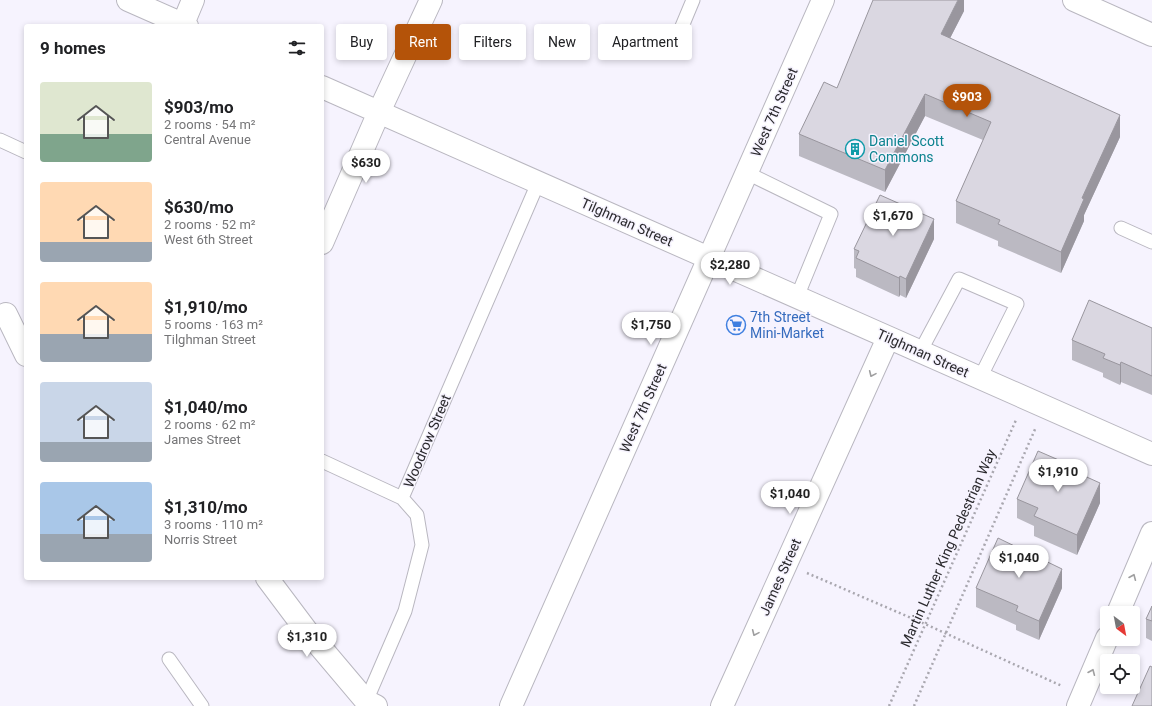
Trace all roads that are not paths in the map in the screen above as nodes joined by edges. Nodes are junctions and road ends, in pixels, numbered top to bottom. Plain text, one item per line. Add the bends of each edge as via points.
1 (128, 0) edge
2 (193, 0) edge
3 (431, 0) edge
4 (694, 0) edge
5 (823, 0) edge
6 (1074, 0) edge
7 (183, 24) edge
8 (185, 24) edge
9 (683, 24) edge
10 (1152, 34) edge
11 (324, 88) edge
12 (379, 112) junction
13 (0, 140) edge
14 (24, 151) edge
15 (747, 173) junction
16 (538, 183) junction
17 (1121, 228) dead end
18 (324, 238) edge
19 (1152, 242) edge
20 (709, 258) junction
21 (797, 297) junction
22 (6, 314) dead end
23 (888, 338) junction
24 (24, 351) edge
25 (920, 352) junction
26 (980, 378) junction
27 (1152, 454) edge
28 (324, 462) edge
29 (402, 498) junction
30 (1152, 533) edge
31 (268, 580) edge
32 (1121, 606) edge
33 (1104, 646) edge
34 (169, 658) dead end
35 (1080, 701) edge
36 (368, 704) edge
37 (202, 706) edge
38 (511, 706) edge
39 (722, 706) edge

1 - 7 street
2 - 8 street
3 - 12 street
4 - 9 lane
5 - 15 street, West 7th Street
6 - 10 street
11 - 12 street, Tilghman Street
12 - 16 street, Tilghman Street
12 - 18 street
13 - 14 lane
15 - 20 street, West 7th Street
15 - 21 lane via 831,214
16 - 20 street, Tilghman Street
16 - 29 lane, Woodrow Street
17 - 19 lane
20 - 21 street, Tilghman Street
20 - 38 street, West 7th Street
21 - 23 street, Tilghman Street
22 - 24 street
23 - 25 street, Tilghman Street
23 -> 39 street, James Street
25 - 26 street, Tilghman Street
25 - 26 lane via 959,279 1017,304
26 - 27 street, Tilghman Street
28 - 29 lane
29 - 36 lane, Woodrow Street via 416,515 422,545 405,611
32 -> 30 street
31 - 36 street via 306,630
35 -> 33 street
34 - 37 lane

